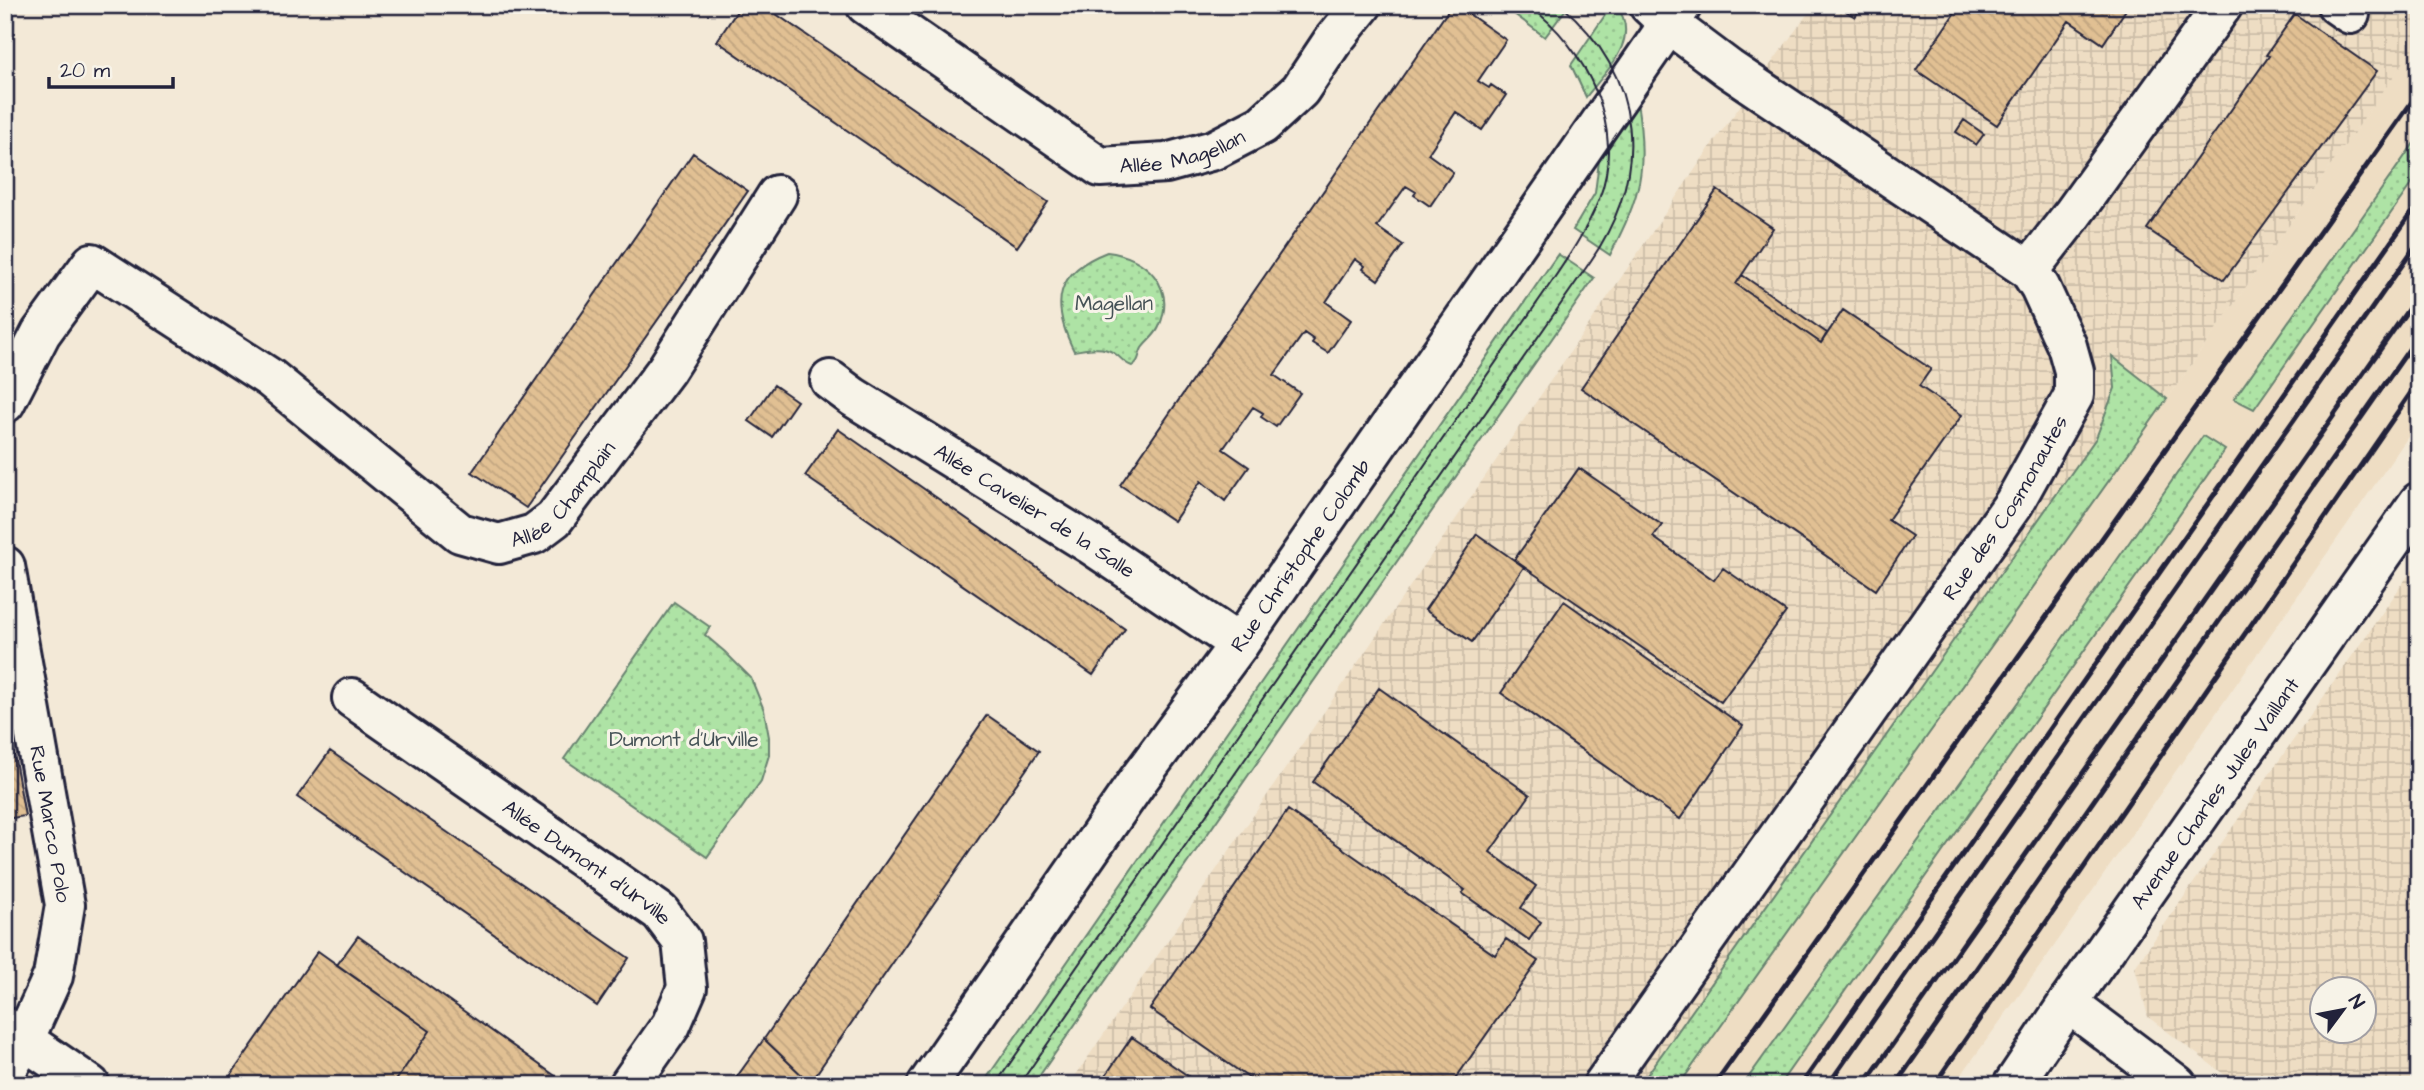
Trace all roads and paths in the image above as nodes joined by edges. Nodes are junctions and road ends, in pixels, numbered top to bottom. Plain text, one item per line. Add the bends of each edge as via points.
1 (866, 5) edge
2 (1362, 5) edge
3 (2223, 5) edge
4 (1666, 11) edge
5 (777, 195) dead end
6 (2029, 270) junction
7 (830, 380) dead end
8 (5, 403) edge
9 (2419, 502) edge
10 (5, 566) edge
11 (1239, 644) junction
12 (352, 698) dead end
13 (2068, 1003) junction
14 (15, 1033) edge
15 (5, 1073) edge
16 (90, 1085) edge
17 (629, 1085) edge
18 (927, 1085) edge
19 (1603, 1085) edge
20 (2013, 1085) edge
21 (2178, 1085) edge

1 - 2 street, Allée Magellan via 1100,167 1166,163 1214,150 1262,125 1300,90
3 - 6 street
4 - 6 street, Rue des Cosmonautes via 1729,69
4 - 11 street, Rue Christophe Colomb
5 - 8 street, Allée Champlain via 666,370 554,519 534,534 499,544 460,533 270,378 92,263 41,333
6 - 19 street, Rue des Cosmonautes via 2067,346 2074,394 2014,503
7 - 11 street, Allée Cavelier de la Salle
9 - 13 street, Avenue Charles Jules Vaillant
10 - 14 street, Rue Marco Polo via 65,905 53,976
11 - 18 street, Rue Christophe Colomb via 1139,779
12 - 17 street, Allée Dumont d'Urville via 660,912 682,941 687,988 671,1025
13 - 20 street, Avenue Charles Jules Vaillant
13 - 21 street
14 - 15 street, Rue Marco Polo
14 - 16 street

